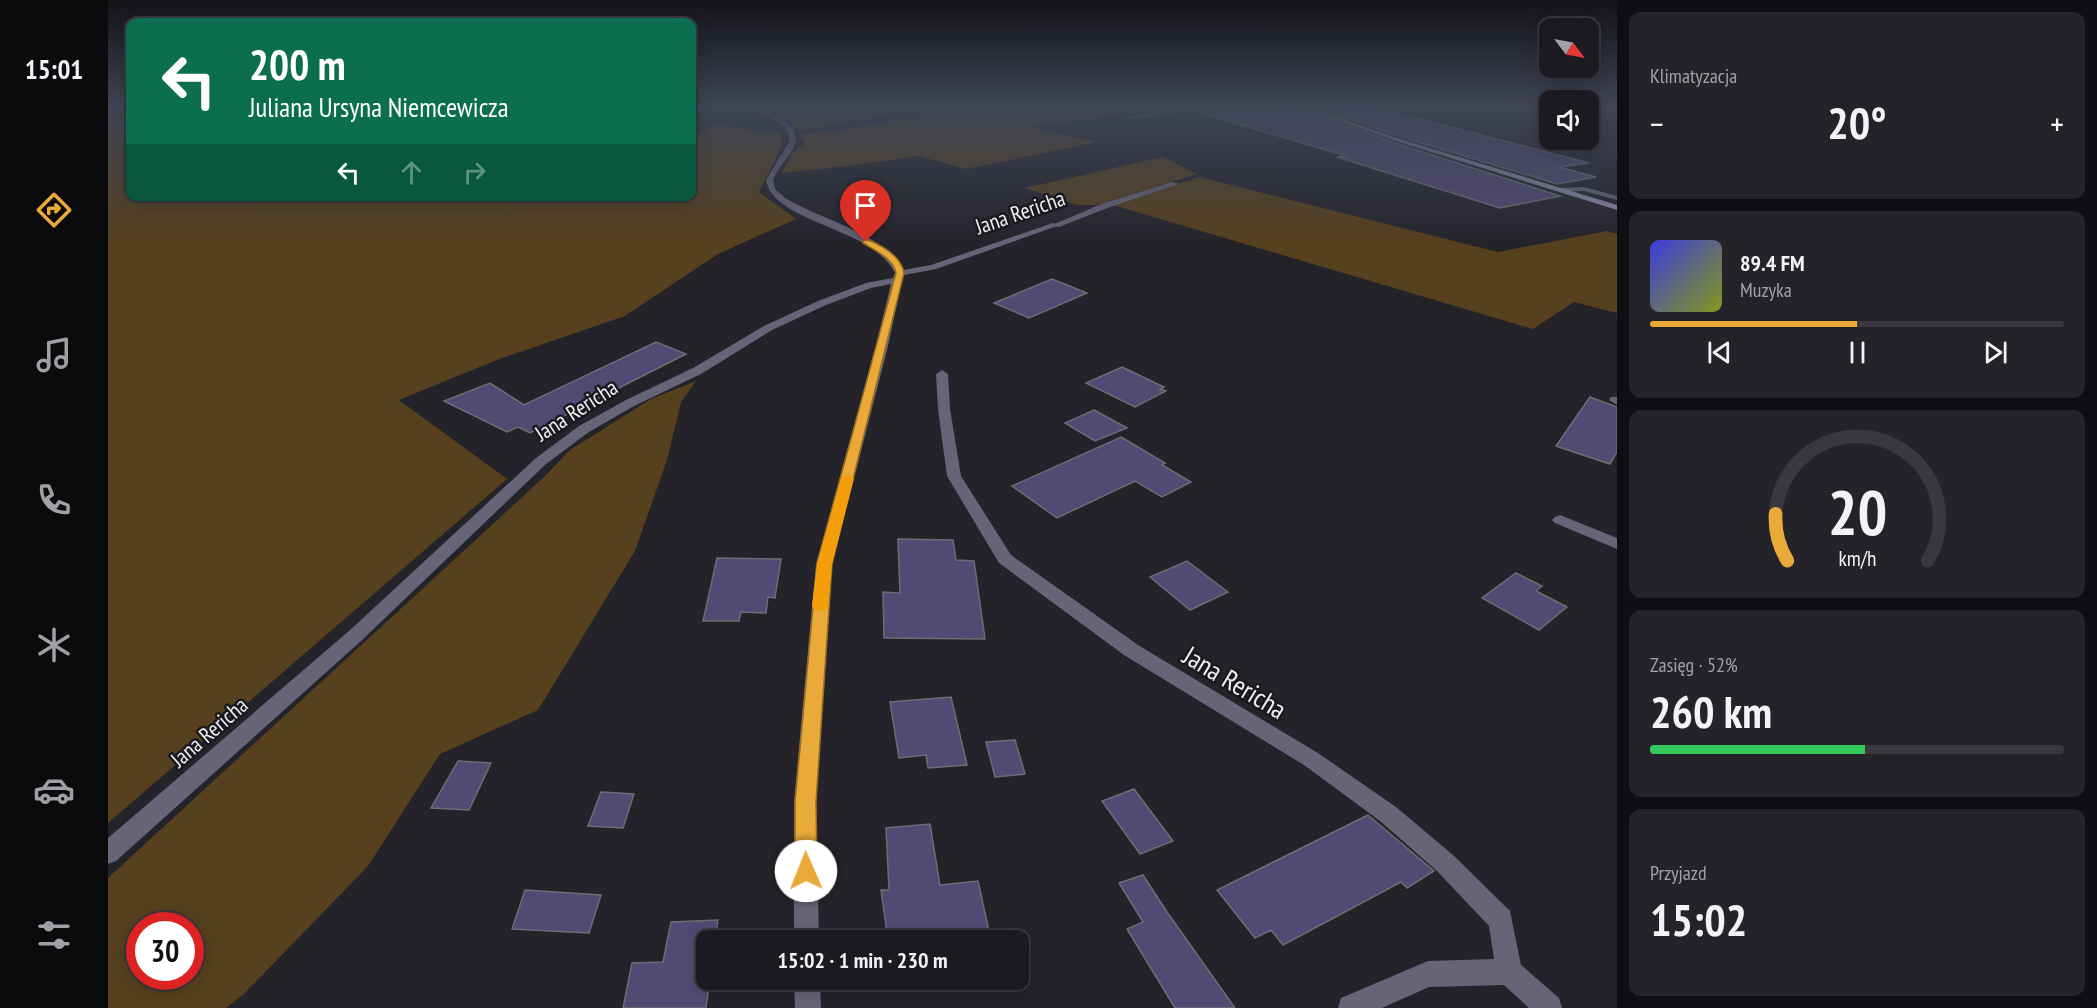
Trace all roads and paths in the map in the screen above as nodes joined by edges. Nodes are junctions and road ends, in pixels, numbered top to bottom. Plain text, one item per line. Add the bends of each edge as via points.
1 (786, 152) edge
2 (1437, 152) edge
3 (1174, 184) dead end
4 (1560, 190) junction
5 (1617, 198) edge
6 (1617, 208) edge
7 (899, 277) junction
8 (942, 374) dead end
9 (1560, 520) dead end
10 (1617, 544) edge
11 (108, 853) edge
12 (807, 930) edge
13 (1509, 972) junction
14 (807, 990) edge
15 (808, 1008) edge
16 (1351, 1008) edge
17 (1550, 1008) edge

1 - 7 street via 770,173 769,183 778,198 886,253 899,266
2 - 4 street
3 - 7 street, Jana Rericha
4 - 5 street via 1584,189
4 - 6 street
7 - 11 street, Jana Rericha via 822,303 768,328 584,429 541,461 355,636
7 - 12 street via 824,564 806,802
8 - 13 street, Jana Rericha via 954,476 1005,559 1131,651 1311,759 1388,814 1501,920
9 - 10 street
13 - 16 street via 1428,974
13 - 17 street
14 - 15 street

